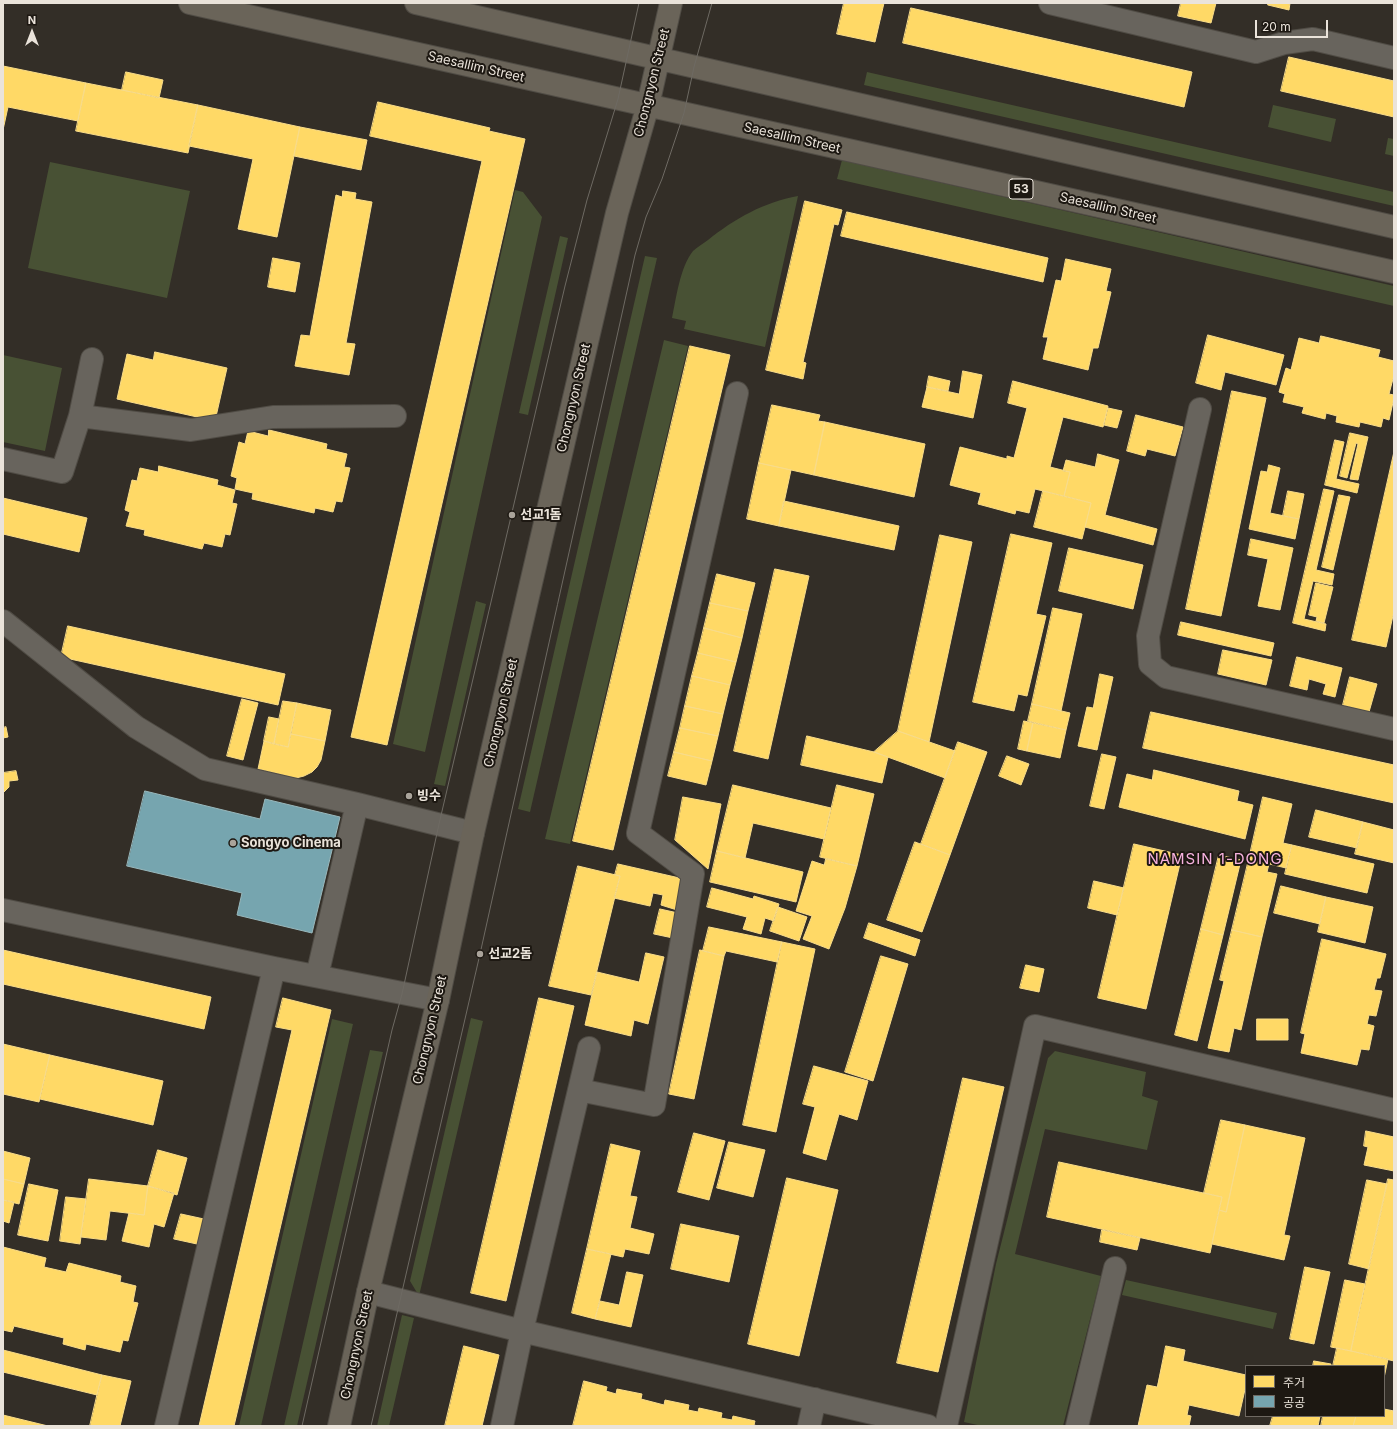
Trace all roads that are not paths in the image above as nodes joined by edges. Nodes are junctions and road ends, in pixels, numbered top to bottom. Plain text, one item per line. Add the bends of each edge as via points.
1 (190, 3) edge
2 (416, 3) edge
3 (671, 3) edge
4 (1050, 3) edge
5 (659, 58) junction
6 (1394, 58) edge
7 (648, 105) junction
8 (1394, 226) edge
9 (1394, 272) edge
10 (92, 359) dead end
11 (737, 393) dead end
12 (1200, 409) dead end
13 (80, 416) junction
14 (395, 416) dead end
15 (3, 459) edge
16 (3, 621) edge
17 (1394, 729) edge
18 (357, 804) junction
19 (473, 833) junction
20 (3, 910) edge
21 (274, 968) junction
22 (317, 976) junction
23 (438, 1000) junction
24 (589, 1048) dead end
25 (579, 1090) junction
26 (1394, 1110) edge
27 (1115, 1268) dead end
28 (368, 1292) junction
29 (522, 1331) junction
30 (815, 1399) junction
31 (166, 1426) edge
32 (339, 1426) edge
33 (502, 1426) edge
34 (810, 1426) edge
35 (928, 1426) edge
36 (946, 1426) edge
37 (1077, 1426) edge

1 - 7 main road, Saesallim Street
2 - 5 main road
3 - 5 main road, Chongnyon Street
4 - 6 street via 1256,52 1313,39
5 - 7 main road, Chongnyon Street
5 - 8 main road
7 - 9 main road, Saesallim Street / 53
7 - 19 main road, Chongnyon Street via 617,213
10 - 13 street
11 - 25 street via 638,833 693,874 654,1105
12 - 17 street via 1148,636 1150,664 1166,677
13 - 14 street via 191,430 273,417
13 - 15 street via 62,472
16 - 18 street via 136,727 205,769
18 - 19 street
18 - 22 street
19 - 23 main road, Chongnyon Street
20 - 21 street
21 - 22 street
21 - 31 street
22 - 23 street
23 - 28 main road, Chongnyon Street
24 - 25 street
25 - 29 street
26 - 36 street via 1035,1026
27 - 37 street
28 - 29 street
28 - 32 main road, Chongnyon Street
29 - 30 street
29 - 33 street
30 - 34 street
30 - 35 street

